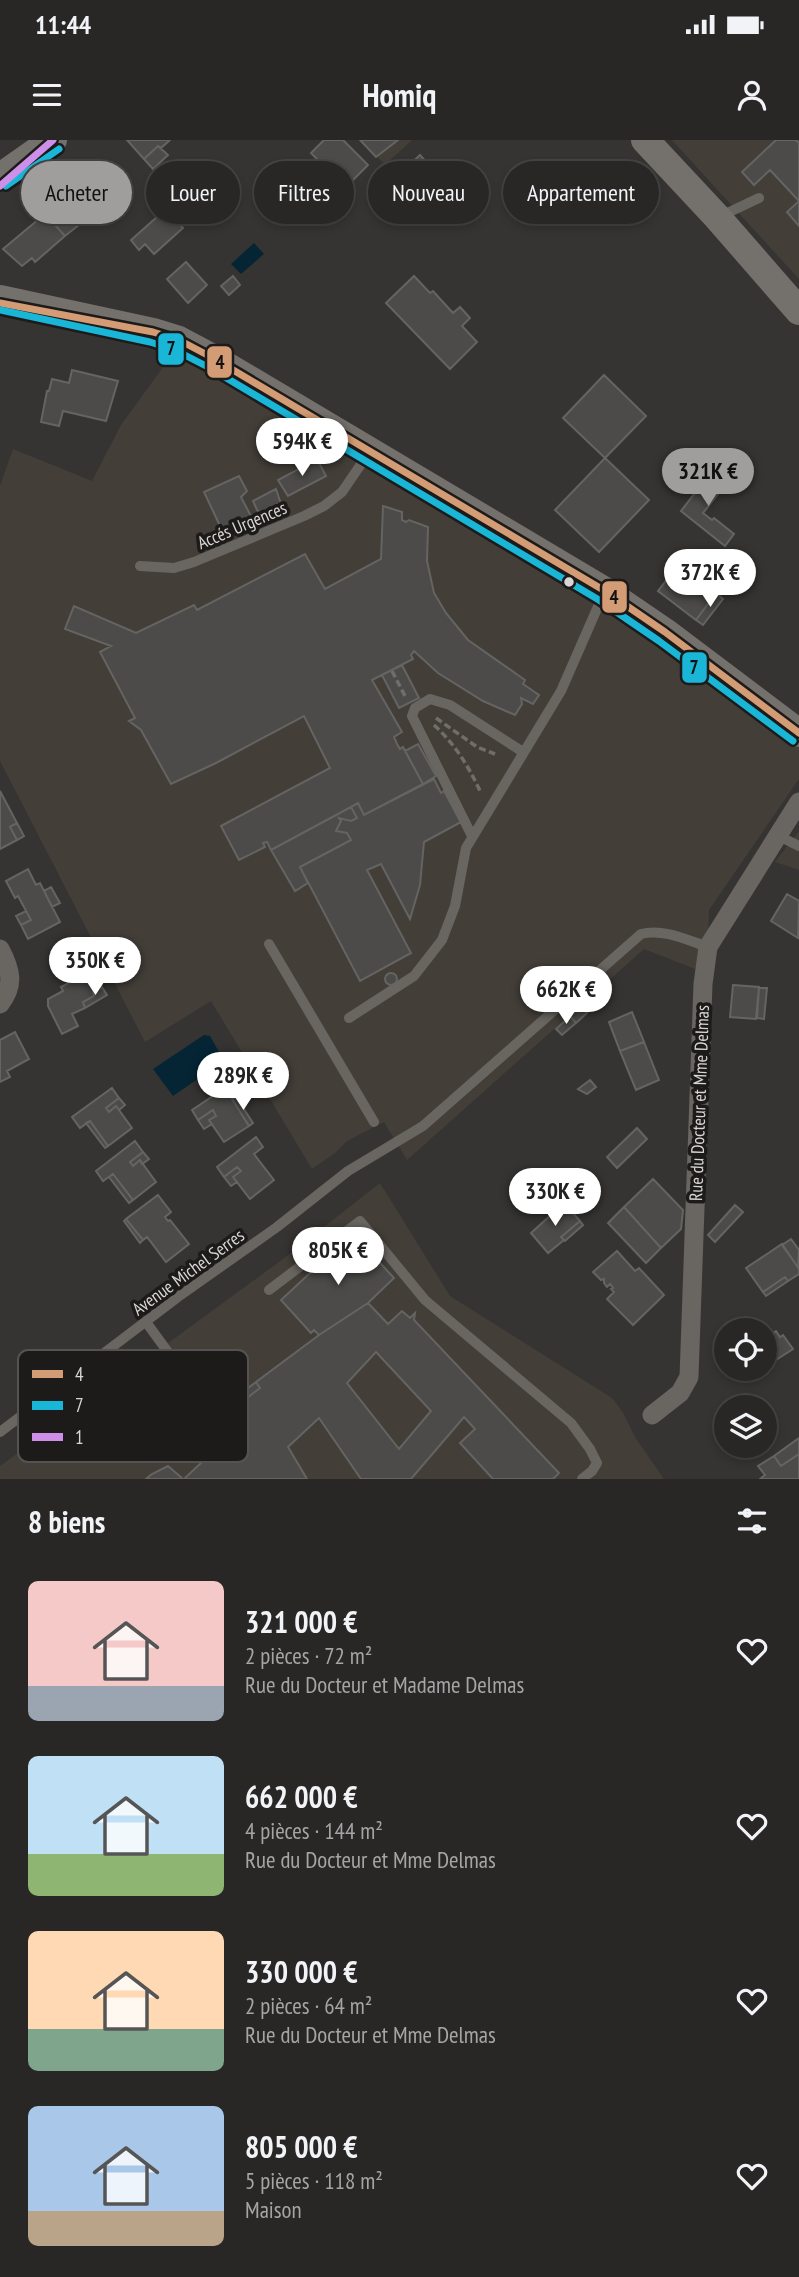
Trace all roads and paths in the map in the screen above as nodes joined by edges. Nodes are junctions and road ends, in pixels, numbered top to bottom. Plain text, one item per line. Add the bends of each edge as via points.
1 (645, 140) edge
2 (48, 144) edge
3 (0, 177) edge
4 (0, 186) edge
5 (759, 198) dead end
6 (717, 217) junction
7 (3, 302) edge
8 (799, 310) edge
9 (371, 451) junction
10 (140, 566) dead end
11 (605, 591) junction
12 (415, 708) junction
13 (799, 733) edge
14 (523, 752) junction
15 (799, 802) edge
16 (488, 810) junction
17 (777, 835) junction
18 (472, 836) junction
19 (799, 846) edge
20 (270, 944) dead end
21 (708, 947) junction
22 (0, 949) edge
23 (0, 1004) edge
24 (349, 1017) dead end
25 (374, 1122) dead end
26 (269, 1290) dead end
27 (146, 1322) junction
28 (109, 1350) edge
29 (166, 1350) edge
30 (652, 1415) dead end
31 (18, 1418) edge
32 (0, 1432) edge
33 (582, 1479) edge

1 - 6 street
2 - 3 street
2 - 4 street
5 - 6 lane
6 - 8 street
7 - 9 street via 179,341
9 - 10 lane, Accés Urgences via 348,487 314,511 194,562 174,568
9 - 11 street
11 - 13 street
11 - 14 lane via 561,691
12 - 14 lane via 430,699 450,705
12 - 16 path via 450,739 472,772
12 - 18 lane via 412,716
14 - 16 lane
15 - 17 street, Rue du Docteur et Mme Delmas
16 - 18 lane
17 - 19 lane
17 - 21 street, Rue du Docteur et Mme Delmas
18 - 24 lane via 455,906 434,953 414,976
20 - 25 lane
21 - 27 lane, Avenue Michel Serres via 670,934 641,934 423,1126 348,1171
21 - 30 street, Rue du Docteur et Mme Delmas via 689,1377 680,1393
22 - 23 street via 12,980
26 - 33 lane via 360,1221 425,1300 571,1423 597,1463
27 - 28 lane, Avenue Michel Serres
27 - 29 lane
31 - 32 lane, Avenue Michel Serres

